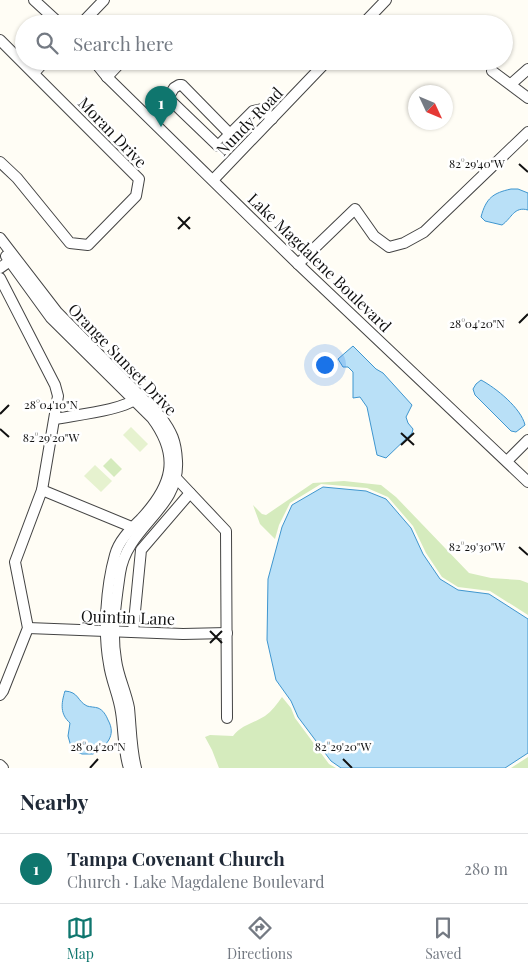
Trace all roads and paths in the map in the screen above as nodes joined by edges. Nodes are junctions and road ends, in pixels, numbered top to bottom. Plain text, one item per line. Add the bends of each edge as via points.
1 (34, 0) edge
2 (104, 0) edge
3 (386, 0) edge
4 (50, 15) edge
5 (90, 15) edge
6 (372, 15) edge
7 (0, 42) edge
8 (15, 56) edge
9 (528, 69) edge
10 (31, 70) edge
11 (37, 70) edge
12 (102, 70) edge
13 (113, 70) edge
14 (318, 70) edge
15 (492, 71) dead end
16 (34, 73) junction
17 (107, 76) junction
18 (511, 84) junction
19 (168, 98) junction
20 (528, 98) edge
21 (149, 117) junction
22 (272, 119) junction
23 (528, 132) edge
24 (230, 134) junction
25 (0, 162) edge
26 (213, 180) junction
27 (0, 238) edge
28 (0, 249) edge
29 (12, 260) junction
30 (298, 264) junction
31 (0, 268) edge
32 (0, 278) edge
33 (138, 398) junction
34 (55, 419) junction
35 (528, 440) edge
36 (507, 461) junction
37 (173, 477) junction
38 (528, 482) edge
39 (42, 490) junction
40 (190, 493) junction
41 (137, 528) junction
42 (28, 628) junction
43 (110, 632) junction
44 (133, 632) junction
45 (227, 632) junction
46 (0, 695) edge
47 (227, 718) dead end
48 (0, 765) edge
49 (3, 768) edge
50 (129, 768) edge
51 (136, 768) edge

1 - 4 street
2 - 5 street
3 - 6 street
7 - 8 street, Moran Drive
9 - 18 street
10 - 16 street, Moran Drive
11 - 16 street
12 - 17 street, Lake Magdalene Boulevard
13 - 17 street
14 - 22 street, Nundy Road
15 - 18 street
16 - 25 street, Moran Drive via 139,179 136,196 88,245 70,243
17 - 21 street, Lake Magdalene Boulevard
18 - 20 street
19 - 21 street
19 - 24 street via 218,146
19 - 24 street via 174,88 182,85
21 - 26 street, Lake Magdalene Boulevard
22 - 24 street via 262,109 257,110
22 - 26 street, Nundy Road
23 - 30 street via 424,232 389,247 374,236 355,209
26 - 30 street, Lake Magdalene Boulevard
27 - 29 street, Orange Sunset Drive
28 - 29 street, Orange Sunset Drive
29 - 31 street
29 - 33 street, Orange Sunset Drive via 56,312
30 - 36 street, Lake Magdalene Boulevard
32 - 34 street via 56,385
33 - 34 street via 122,406
33 - 37 street, Orange Sunset Drive via 160,416 172,433 176,446
34 - 39 street
35 - 36 street
36 - 38 street, Lake Magdalene Boulevard
37 - 40 street
37 - 41 street, Orange Sunset Drive
39 - 41 street
39 - 42 street via 15,562
40 - 44 street via 141,550
40 - 45 street via 226,531
41 - 43 street, Orange Sunset Drive via 123,539 115,554 110,578
42 - 43 street, Quintin Lane
42 - 46 street
43 - 44 street, Quintin Lane
43 - 50 street, Orange Sunset Drive via 109,664 121,710
43 - 51 street, Orange Sunset Drive via 128,705
44 - 45 street, Quintin Lane
45 - 47 street
48 - 49 street

